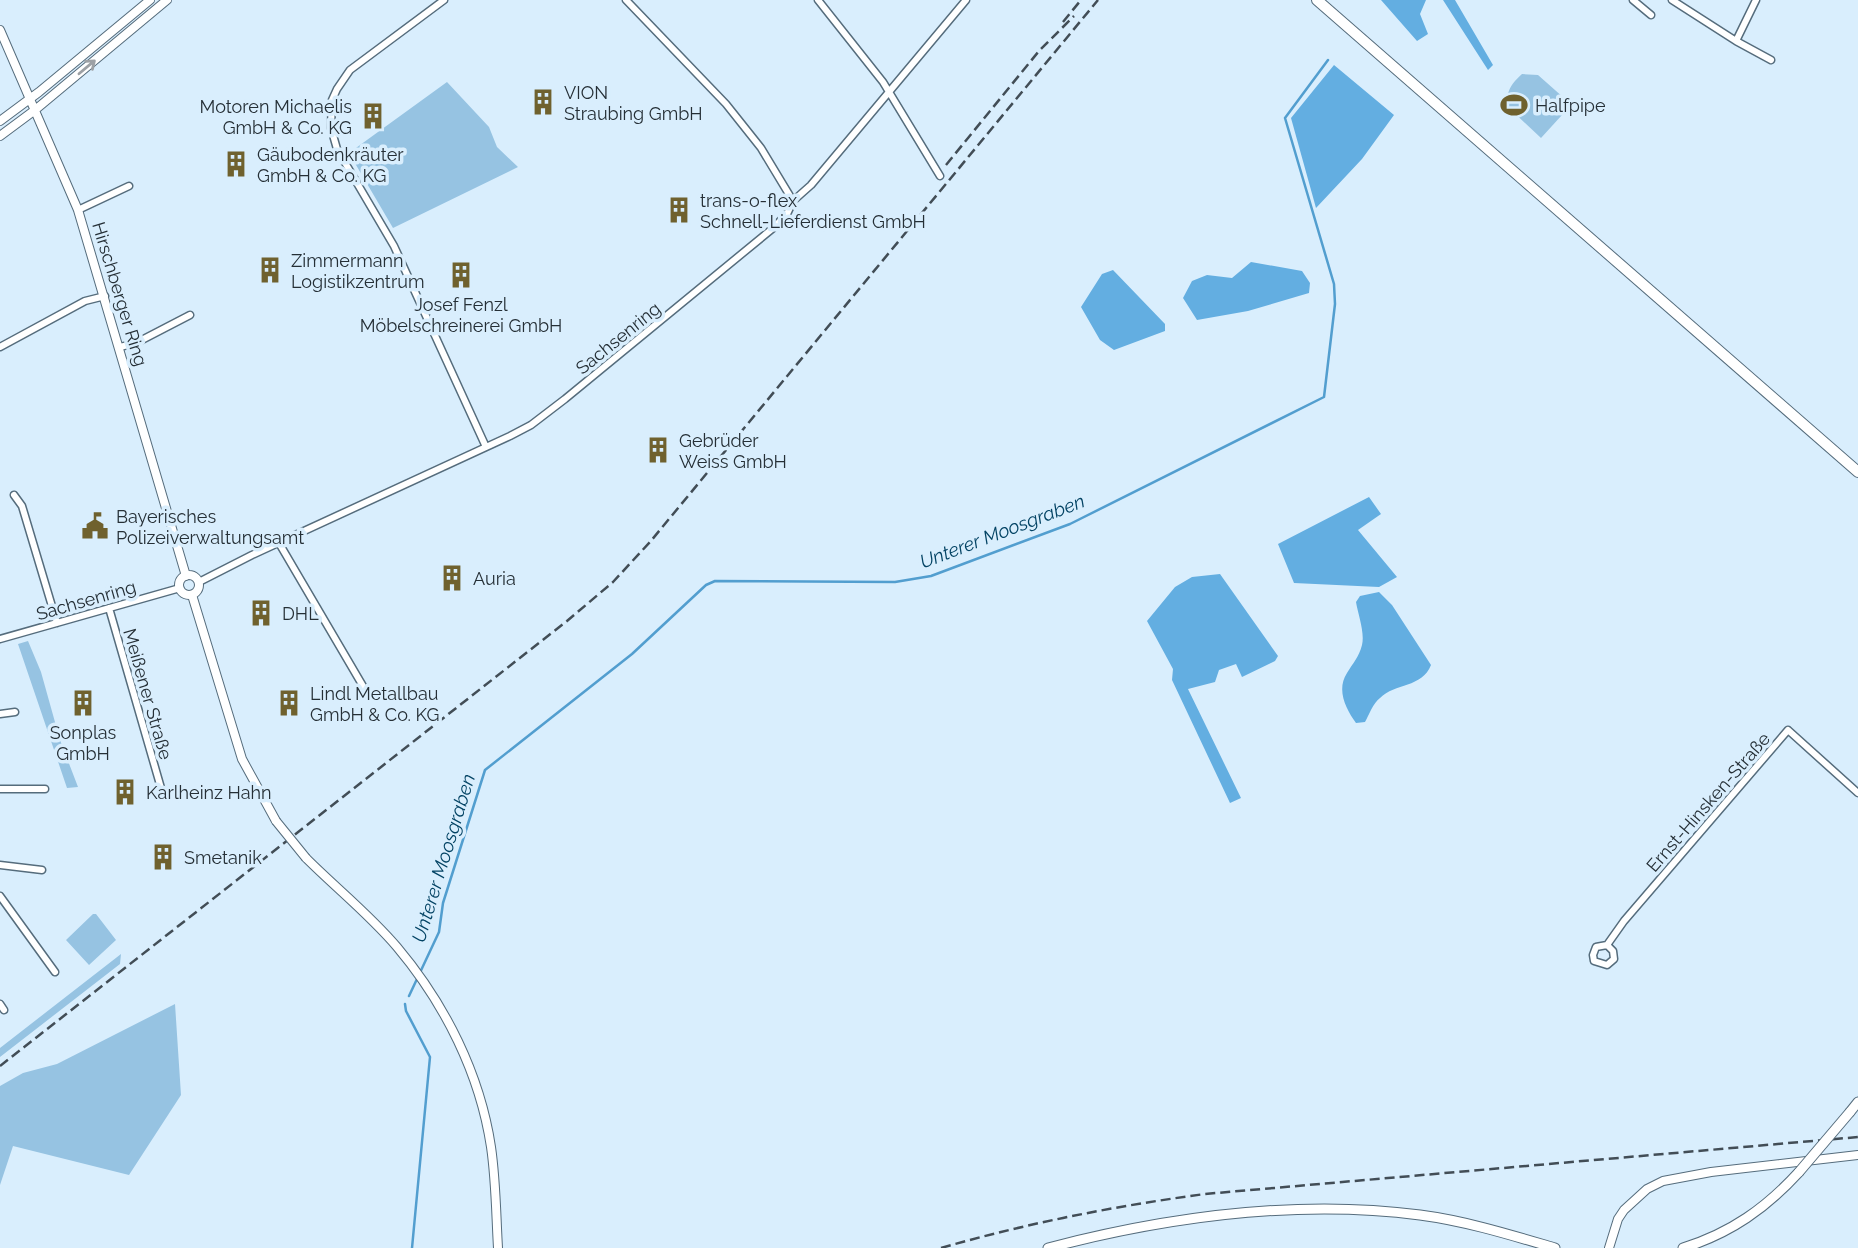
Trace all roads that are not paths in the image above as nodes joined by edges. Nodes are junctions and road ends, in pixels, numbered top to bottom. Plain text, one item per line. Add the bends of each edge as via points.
1 (150, 0) edge
2 (167, 0) edge
3 (444, 0) edge
4 (626, 0) edge
5 (818, 0) edge
6 (966, 0) edge
7 (1317, 0) edge
8 (1633, 0) edge
9 (1672, 0) edge
10 (1755, 0) edge
11 (1641, 3) edge
12 (1651, 15) dead end
13 (0, 30) edge
14 (1735, 41) junction
15 (1771, 60) dead end
16 (889, 94) junction
17 (30, 99) junction
18 (34, 110) junction
19 (0, 121) edge
20 (0, 136) edge
21 (940, 176) dead end
22 (129, 186) dead end
23 (793, 201) junction
24 (78, 210) junction
25 (104, 296) junction
26 (190, 315) dead end
27 (0, 347) edge
28 (120, 348) junction
29 (486, 447) junction
30 (1858, 472) edge
31 (15, 495) dead end
32 (279, 542) junction
33 (186, 576) junction
34 (199, 582) junction
35 (180, 589) junction
36 (192, 595) junction
37 (109, 608) junction
38 (57, 623) junction
39 (0, 639) edge
40 (367, 693) dead end
41 (15, 712) dead end
42 (0, 714) edge
43 (161, 788) dead end
44 (0, 789) edge
45 (45, 789) dead end
46 (1858, 793) edge
47 (0, 865) edge
48 (41, 870) dead end
49 (0, 896) edge
50 (1606, 944) junction
51 (55, 972) dead end
52 (1858, 1102) edge
53 (1858, 1155) edge
54 (498, 1248) edge
55 (1048, 1248) edge
56 (1555, 1248) edge
57 (1609, 1248) edge
58 (1684, 1248) edge

1 - 17 street
18 -> 2 street
3 - 29 street via 350,70 332,100 331,128 337,149 394,246
4 - 23 street via 726,104 761,148
5 - 16 street
6 - 16 street, Sachsenring
7 - 30 highway
8 - 11 street
9 - 14 street
10 - 14 street
11 - 12 street
13 - 17 street, Hirschberger Ring
14 - 15 street
16 - 21 street
16 - 23 street, Sachsenring
17 - 18 street, Hirschberger Ring
17 - 19 street
18 - 20 street
18 - 24 street, Hirschberger Ring
22 - 24 street
23 - 29 street, Sachsenring via 772,229 565,399 531,425
24 - 25 street, Hirschberger Ring
25 - 27 street
25 - 28 street, Hirschberger Ring
26 - 28 street
28 - 33 street, Hirschberger Ring
29 - 32 street, Sachsenring
31 - 38 street
32 - 34 street, Sachsenring
32 - 40 street
33 - 34 street
33 - 35 street
34 - 36 street
35 - 36 street
35 - 37 street, Sachsenring
36 - 54 street, bridge via 242,759 276,821 306,858 388,937 431,994 457,1039 491,1146
37 - 38 street, Sachsenring
37 - 43 street, Meißener Straße
38 - 39 street, Sachsenring
41 - 42 street
44 - 45 street
46 - 50 street, Ernst-Hinsken-Straße via 1788,730
47 - 48 street
49 - 51 street
50 - 50 street, Ernst-Hinsken-Straße via 1596,947 1593,955 1594,961 1607,965 1614,959
52 - 58 main road, bridge via 1778,1195 1742,1222
53 - 57 street via 1663,1181 1624,1210
55 - 56 main road via 1183,1221 1252,1212 1337,1210 1420,1215

